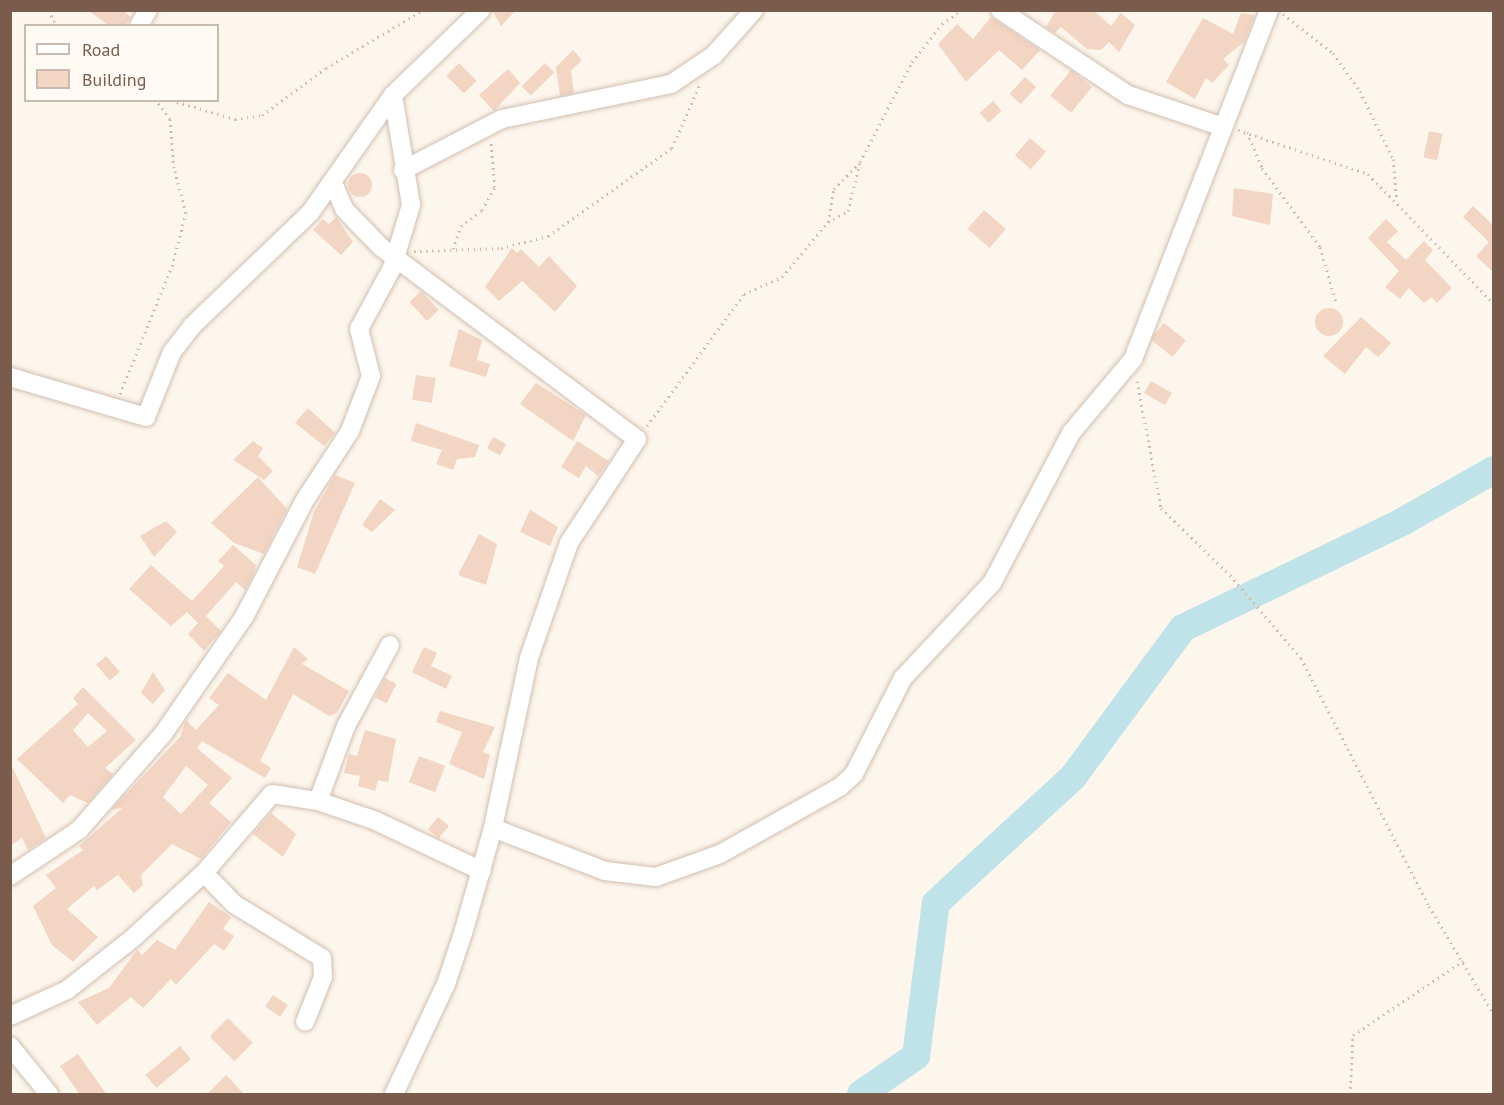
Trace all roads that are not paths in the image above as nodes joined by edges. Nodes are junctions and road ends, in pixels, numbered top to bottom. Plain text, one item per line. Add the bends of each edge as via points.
1 (148, 10) edge
2 (481, 10) edge
3 (754, 10) edge
4 (1000, 10) edge
5 (1269, 10) edge
6 (139, 24) edge
7 (393, 95) junction
8 (1223, 127) junction
9 (403, 170) junction
10 (334, 185) junction
11 (397, 256) junction
12 (10, 377) edge
13 (390, 645) dead end
14 (318, 801) junction
15 (493, 828) junction
16 (482, 871) junction
17 (204, 873) junction
18 (10, 876) edge
19 (10, 1016) edge
20 (305, 1022) dead end
21 (10, 1046) edge
22 (50, 1095) edge
23 (394, 1095) edge

1 - 6 street
2 - 7 street
3 - 9 street via 703,65 654,91 522,113 483,128
4 - 8 street via 1128,95
5 - 8 street
7 - 9 street via 402,127
7 - 10 street
8 - 15 street via 1133,359 1071,433 992,583 903,678 865,759 840,787 720,854 656,877 605,871
9 - 11 street via 411,205
10 - 11 street via 355,222
10 - 12 street via 192,326 172,352 146,417
11 - 15 street via 637,439 569,543 530,658
11 - 18 street via 359,330 371,376 367,395 244,617 163,735 111,796 79,830
13 - 14 street via 346,726
14 - 16 street via 406,832
14 - 17 street via 272,794 261,801
15 - 16 street
16 - 23 street via 446,984
17 - 19 street via 85,978
17 - 20 street via 240,909 322,957 323,977
21 - 22 street

